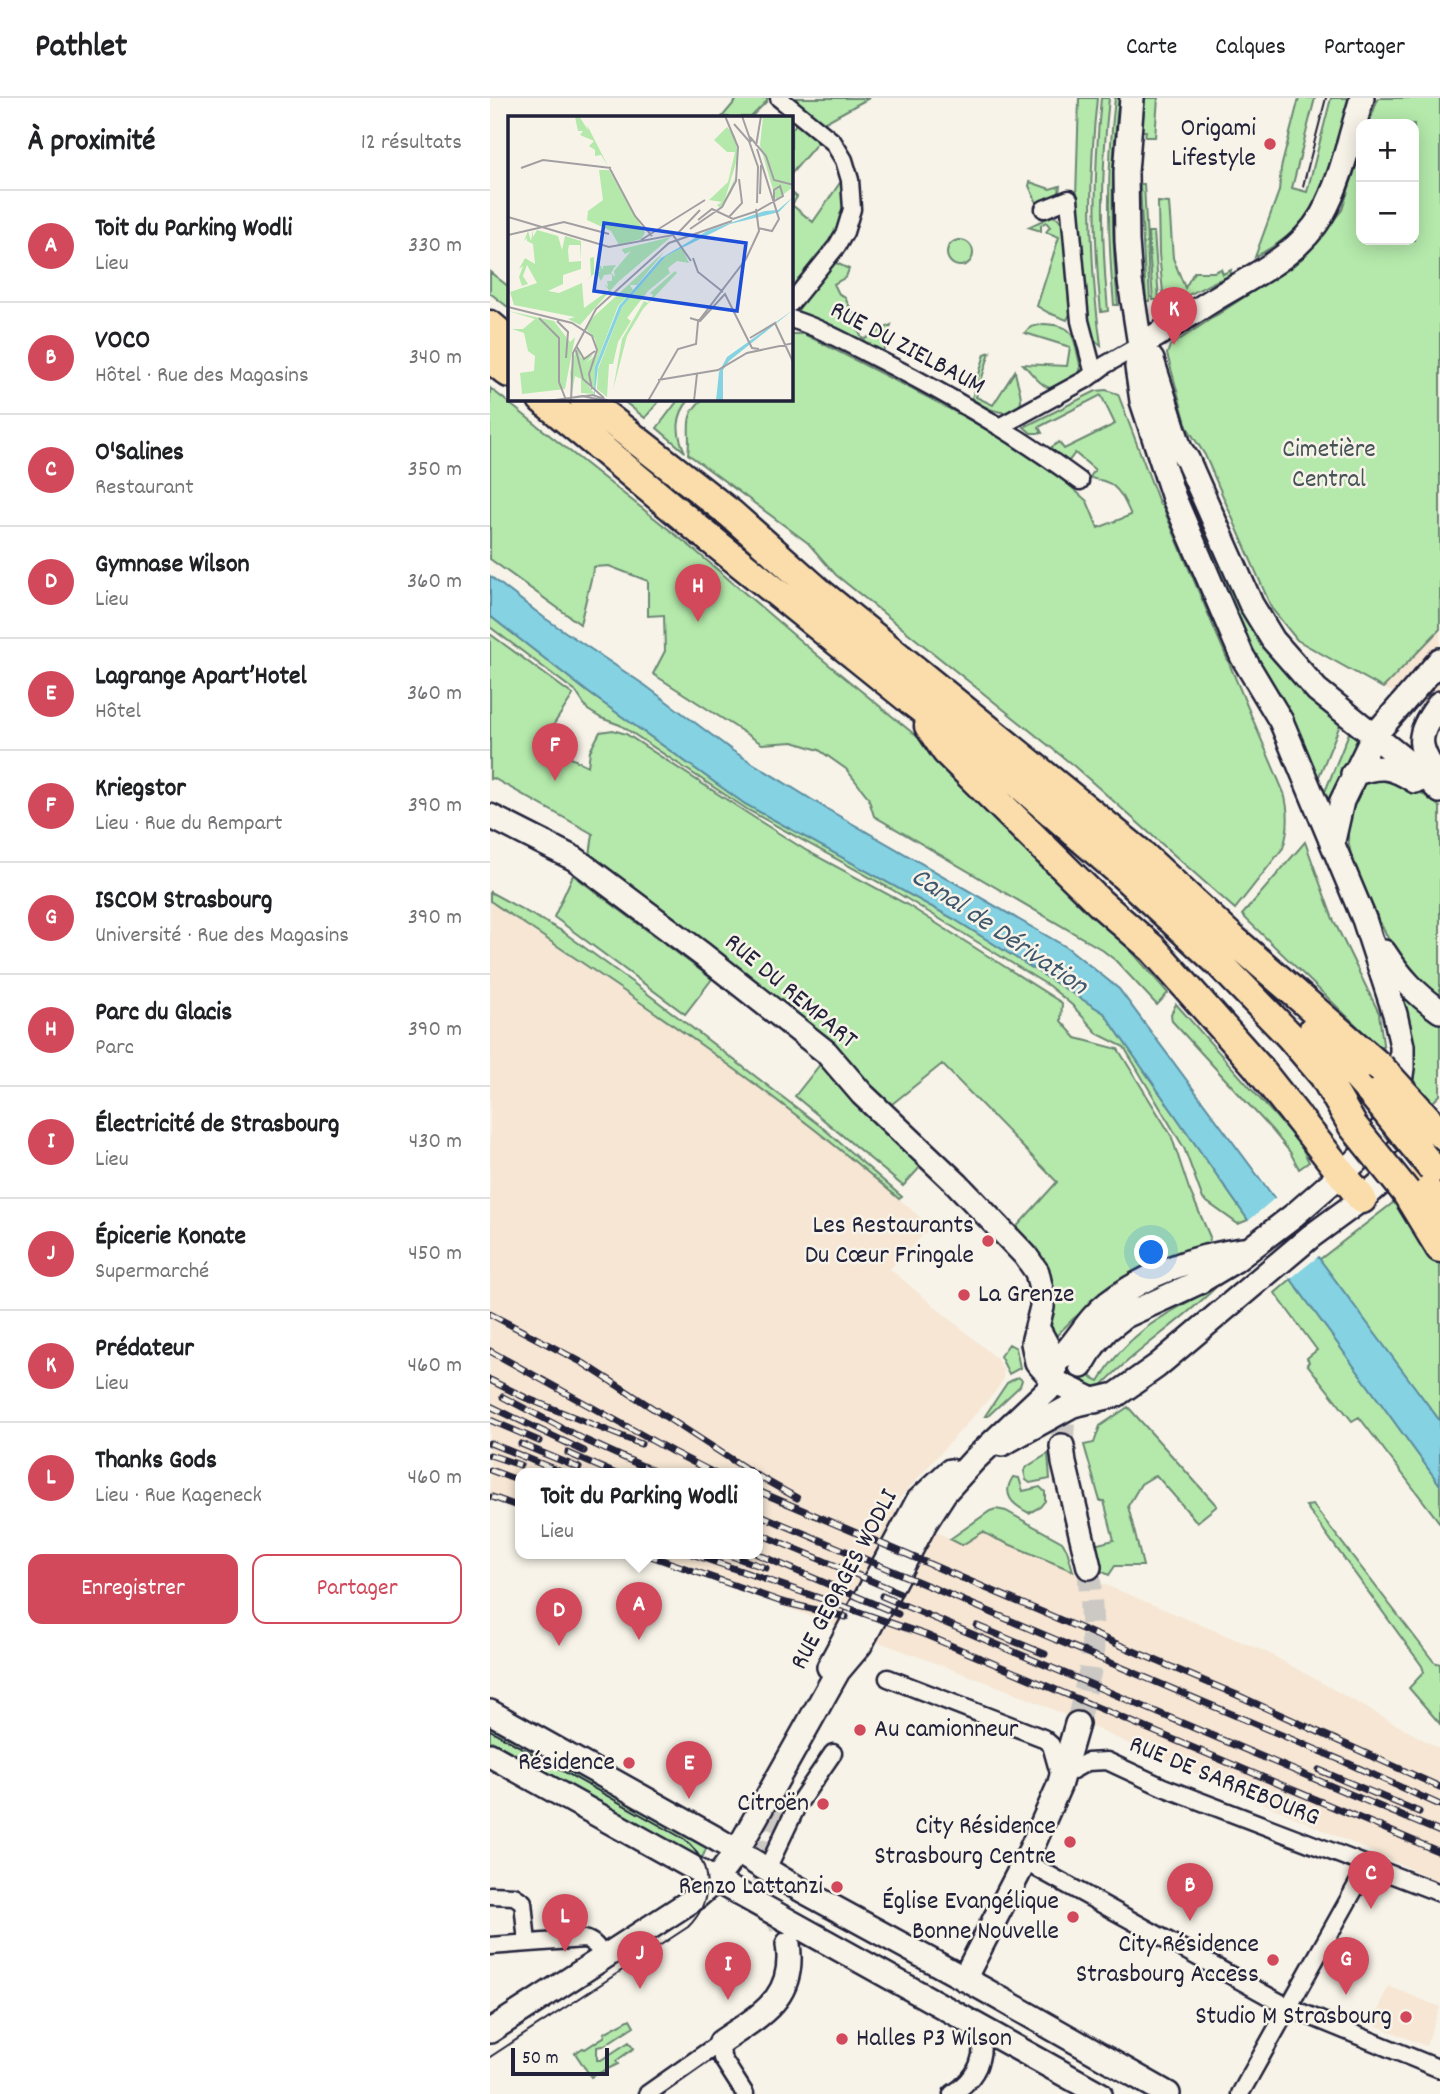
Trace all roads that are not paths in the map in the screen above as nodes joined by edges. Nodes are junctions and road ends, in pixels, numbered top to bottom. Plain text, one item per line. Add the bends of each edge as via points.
1 (779, 98) edge
2 (1132, 98) edge
3 (1362, 98) edge
4 (1044, 209) dead end
5 (793, 301) edge
6 (793, 320) edge
7 (490, 325) edge
8 (508, 340) edge
9 (1140, 345) junction
10 (490, 358) edge
11 (508, 372) edge
12 (1094, 374) junction
13 (544, 401) edge
14 (587, 401) edge
15 (999, 427) junction
16 (1080, 481) dead end
17 (1440, 660) edge
18 (914, 703) junction
19 (1440, 704) edge
20 (1373, 737) junction
21 (1353, 775) junction
22 (1440, 781) edge
23 (1440, 791) edge
24 (1440, 797) edge
25 (490, 816) edge
26 (1333, 841) junction
27 (1364, 919) junction
28 (1235, 941) junction
29 (1440, 1012) edge
30 (1369, 1096) junction
31 (1440, 1133) edge
32 (1343, 1173) junction
33 (1428, 1174) edge
34 (1362, 1199) junction
35 (1440, 1208) edge
36 (1255, 1246) junction
37 (1440, 1248) edge
38 (1081, 1366) tunnel mouth
39 (1052, 1373) junction
40 (1095, 1401) junction
41 (1062, 1446) tunnel mouth
42 (974, 1460) junction
43 (1089, 1567) tunnel mouth
44 (860, 1645) junction
45 (888, 1678) dead end
46 (490, 1712) edge
47 (1077, 1724) tunnel mouth
48 (800, 1736) junction
49 (833, 1753) dead end
50 (490, 1755) edge
51 (1062, 1775) junction
52 (787, 1806) junction
53 (737, 1851) junction
54 (1024, 1861) junction
55 (1368, 1865) junction
56 (767, 1869) junction
57 (715, 1881) junction
58 (1440, 1893) edge
59 (490, 1895) edge
60 (743, 1895) junction
61 (527, 1943) junction
62 (788, 1944) tunnel mouth
63 (490, 1946) edge
64 (603, 1957) junction
65 (964, 1979) junction
66 (1288, 2007) junction
67 (979, 2026) junction
68 (490, 2031) edge
69 (716, 2051) junction
70 (1440, 2069) edge
71 (973, 2089) edge
72 (647, 2094) edge
73 (745, 2094) edge
74 (952, 2094) edge
75 (1100, 2094) edge
76 (1168, 2094) edge
77 (1240, 2094) edge

1 - 5 street, RUE DU ZIELBAUM via 833,142 850,180 852,209 845,232
2 - 9 main road via 1127,241
3 - 9 main road via 1333,191 1306,236 1262,271
4 - 12 street via 1069,199 1080,321
6 - 15 street, RUE DU ZIELBAUM via 900,370
7 - 8 highway
9 - 12 street, RUE DU ZIELBAUM
9 - 20 main road via 1152,360 1180,449 1258,618 1309,682
9 - 26 main road via 1137,368 1142,401 1174,498 1242,656 1281,720
10 - 11 highway
12 - 15 street, RUE DU ZIELBAUM
13 - 18 highway
14 - 28 highway via 732,513 820,593 1139,852
15 - 16 street, RUE DU ZIELBAUM
17 - 20 main road
18 - 30 highway via 1016,781 1182,928 1324,1076
18 - 32 highway via 946,751 1161,959 1256,1065
19 - 22 main road via 1425,724 1421,739 1424,756
20 - 21 main road
20 - 23 main road
21 - 24 main road via 1374,767 1396,770
21 - 26 main road
25 - 39 main road, RUE DU REMPART via 575,859 826,1052 1037,1272 1042,1294 1038,1329
26 - 27 main road
27 - 29 main road via 1403,980
27 - 32 main road via 1395,1014 1402,1068 1399,1090 1385,1124
28 - 30 highway
28 - 30 highway via 1335,1028
30 - 31 highway, bridge
30 - 33 highway
30 - 33 highway
31 - 34 main road
32 - 34 highway
32 - 36 main road
33 - 35 highway
33 - 37 highway
34 - 40 main road via 1157,1366 1116,1395
36 - 38 main road via 1199,1282 1125,1316 1107,1330
36 - 39 main road, RUE GEORGES WODLI via 1190,1261 1134,1287 1107,1304 1085,1326
39 - 40 main road
39 - 42 main road via 1048,1390
39 - 48 main road, RUE GEORGES WODLI via 918,1501 818,1688
40 - 42 main road via 1073,1405
41 - 43 main road
42 - 44 main road via 925,1523
44 - 48 main road via 838,1671
44 - 52 main road, RUE GEORGES WODLI
45 - 51 street via 1044,1738
46 - 53 main road
47 - 51 main road
48 - 53 main road
49 - 52 street, RUE GEORGES WODLI
50 - 57 main road
51 - 54 main road
51 - 55 street, RUE DE SARREBOURG via 1087,1762 1107,1761
52 - 56 street, RUE GEORGES WODLI
53 - 56 main road
53 - 57 main road
54 - 65 main road
54 - 66 street
55 - 58 street, RUE DE SARREBOURG
55 - 66 street
56 - 60 main road, RUE GEORGES WODLI
56 - 65 main road
57 - 60 main road
57 - 64 main road
59 - 61 street via 514,1896 523,1902
60 - 67 main road
61 - 63 street
61 - 64 street via 590,1940
62 - 69 main road via 787,1980 781,1994
64 - 68 main road
65 - 67 main road
65 - 76 main road
66 - 70 street
66 - 77 street
67 - 71 street via 983,2055
67 - 75 main road
69 - 72 street
69 - 73 street
71 - 74 street

